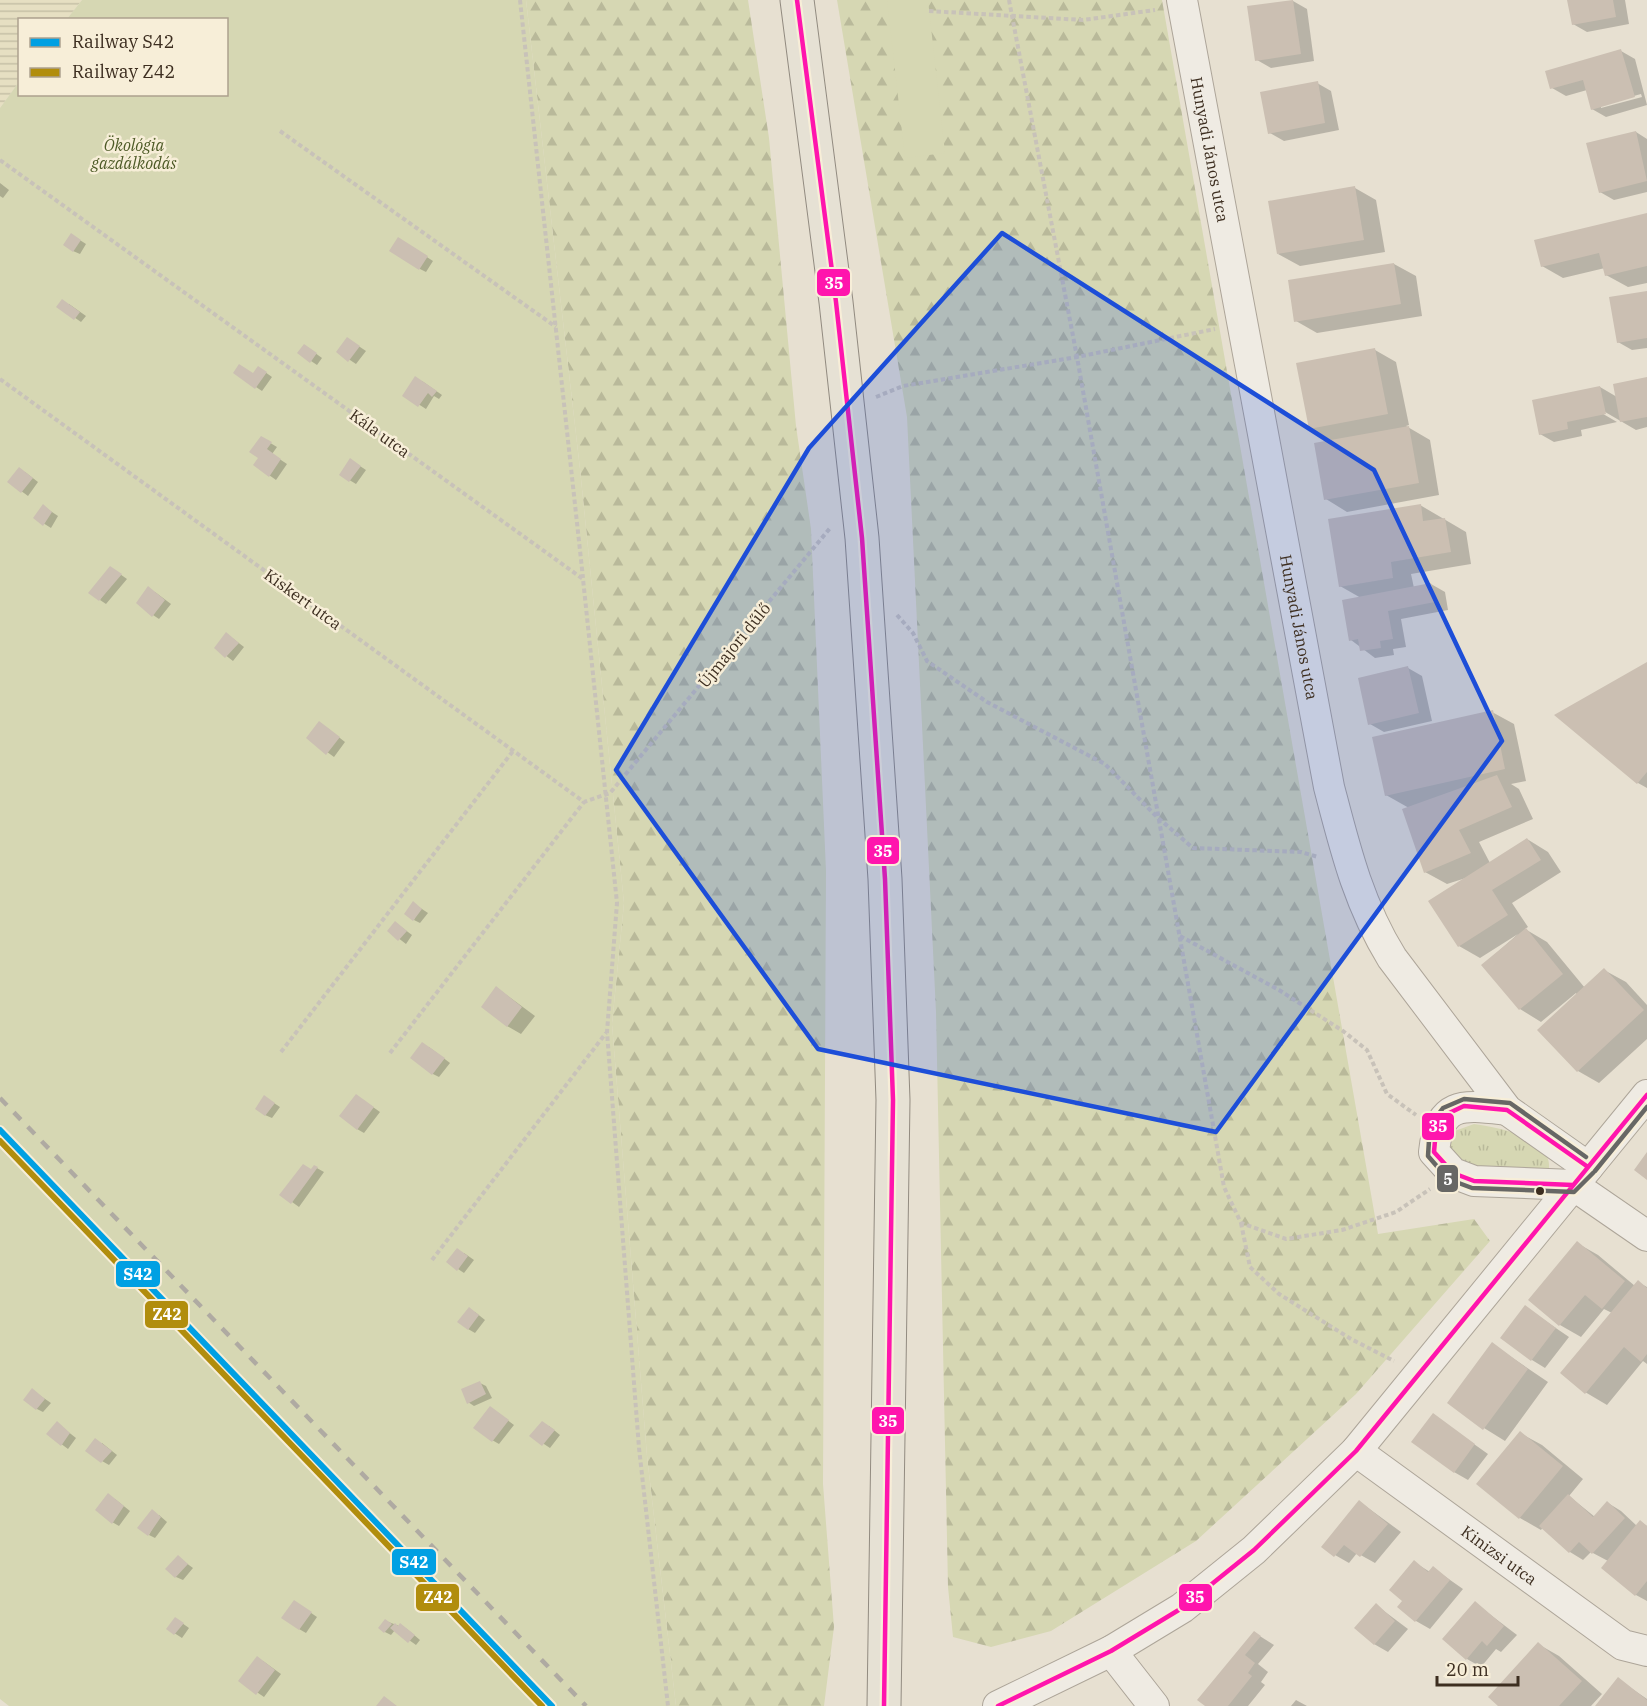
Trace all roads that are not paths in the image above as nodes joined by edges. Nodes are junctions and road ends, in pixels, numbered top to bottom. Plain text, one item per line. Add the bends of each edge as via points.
1 (797, 0) edge
2 (1182, 2) edge
3 (1647, 1095) edge
4 (1507, 1110) junction
5 (1580, 1176) junction
6 (1647, 1236) edge
7 (1356, 1451) junction
8 (1111, 1651) junction
9 (1647, 1652) edge
10 (884, 1706) edge
11 (998, 1706) edge
12 (1154, 1706) edge

1 - 10 main road via 857,495 885,879 893,1100
2 - 4 street, Hunyadi János utca via 1329,787 1350,867 1377,933 1392,958
3 - 5 street
4 - 5 street, Hunyadi János utca
4 - 5 street via 1464,1106 1447,1114 1436,1129 1434,1152 1453,1173 1474,1181
5 - 6 street, Hunyadi János utca
5 - 7 street
7 - 8 street via 1254,1550 1182,1608
7 - 9 street, Kinizsi utca via 1623,1645
8 - 11 street
8 - 12 street

